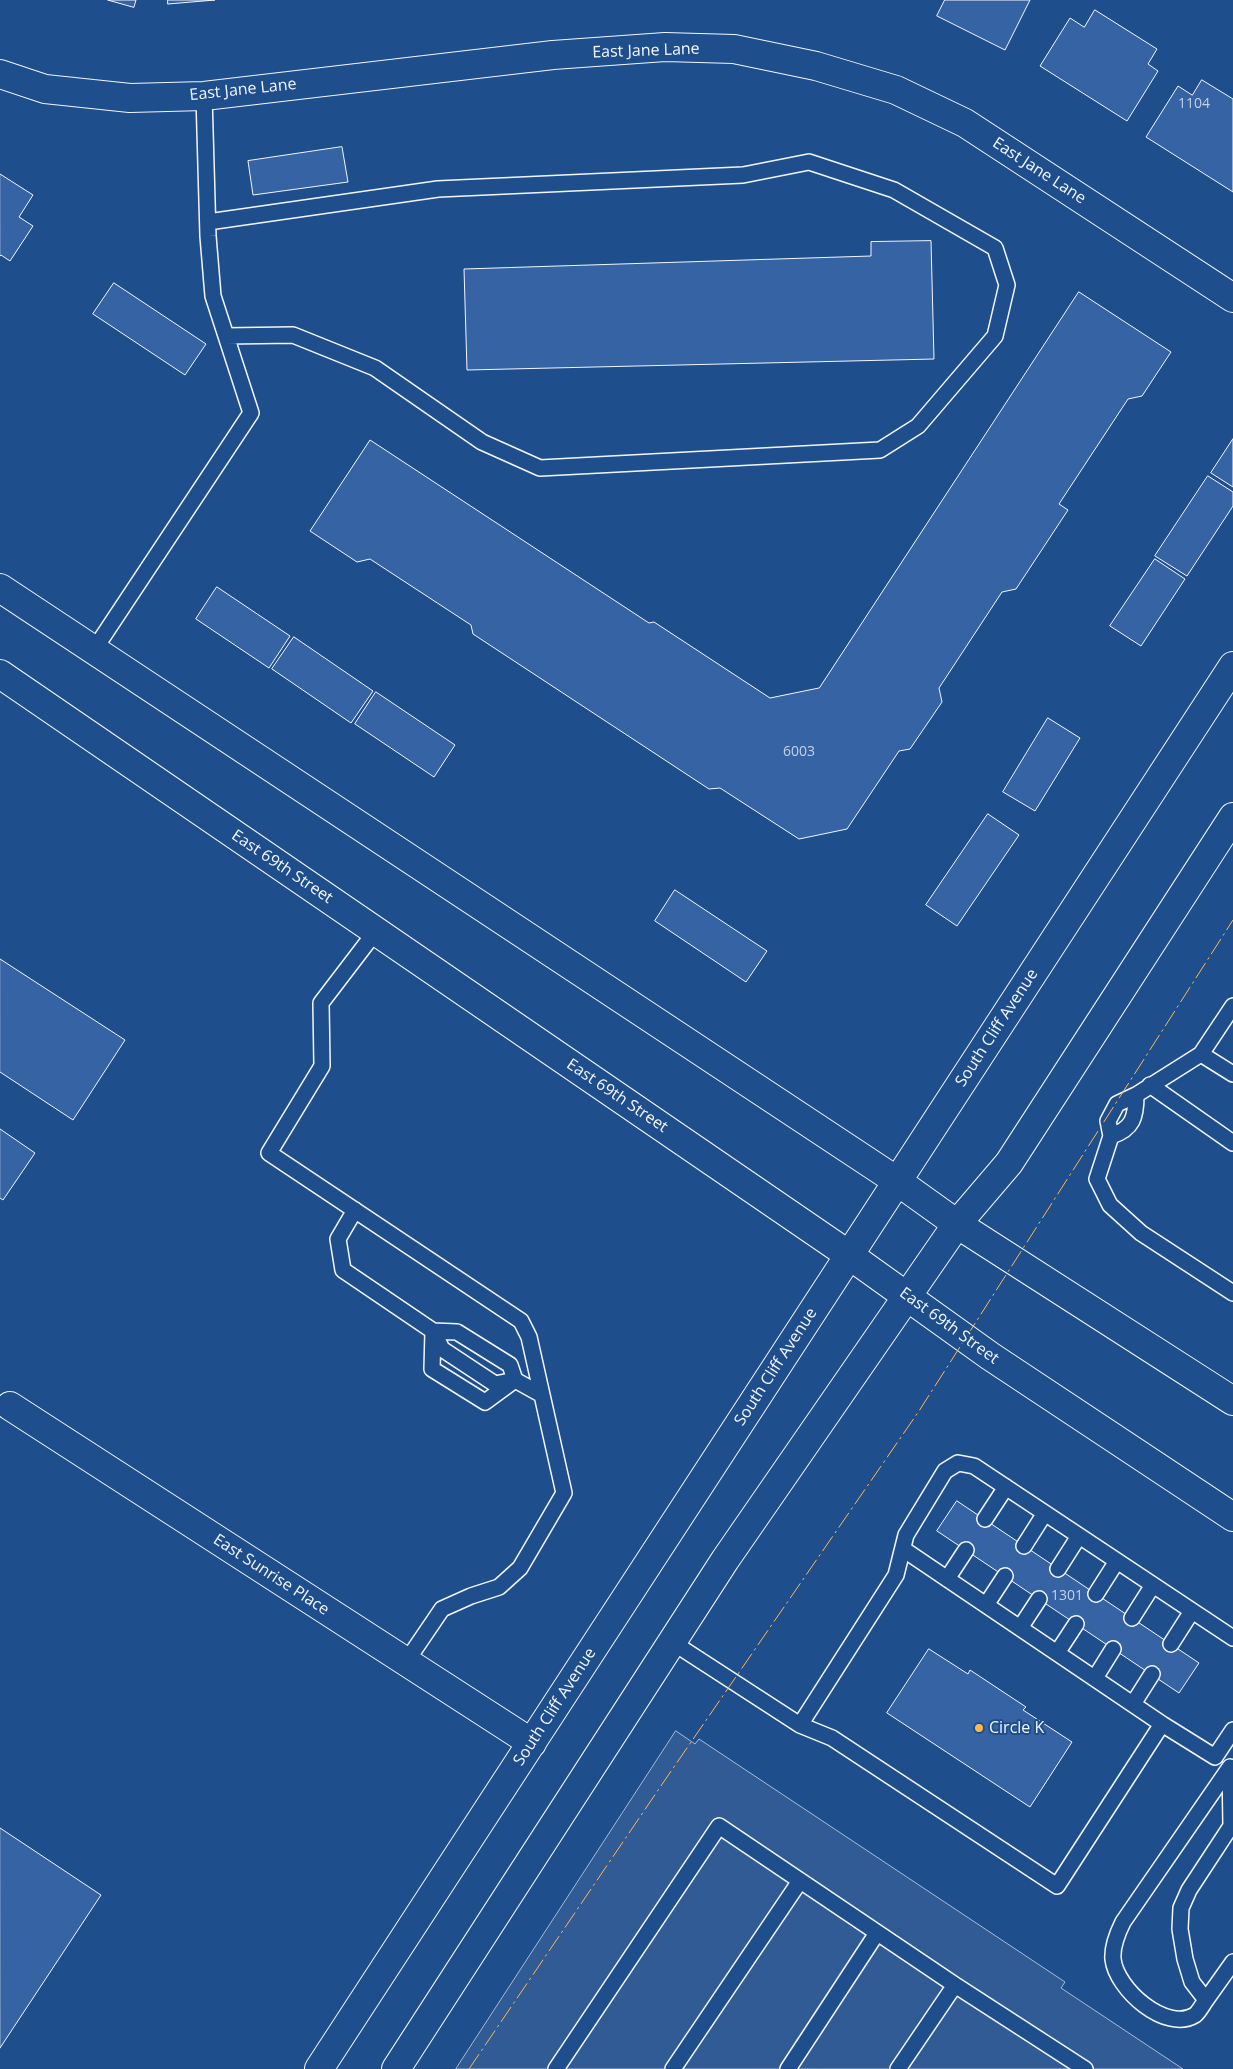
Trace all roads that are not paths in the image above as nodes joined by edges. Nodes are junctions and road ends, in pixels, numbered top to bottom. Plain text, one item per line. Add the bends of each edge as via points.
1 (0, 74) edge
2 (204, 96) junction
3 (208, 222) junction
4 (1233, 298) edge
5 (226, 336) junction
6 (0, 588) edge
7 (94, 650) junction
8 (1233, 666) edge
9 (0, 674) edge
10 (1233, 817) edge
11 (376, 931) junction
12 (1233, 1006) edge
13 (1201, 1054) junction
14 (1233, 1074) edge
15 (1150, 1085) junction
16 (1233, 1143) edge
17 (897, 1181) junction
18 (355, 1210) junction
19 (957, 1224) junction
20 (849, 1255) junction
21 (1233, 1293) edge
22 (908, 1296) junction
23 (433, 1331) junction
24 (515, 1380) junction
25 (542, 1395) junction
26 (1233, 1401) edge
27 (10, 1406) dead end
28 (1006, 1488) junction
29 (1045, 1513) junction
30 (1233, 1517) edge
31 (985, 1520) dead end
32 (1079, 1536) junction
33 (1024, 1546) dead end
34 (903, 1549) junction
35 (966, 1550) dead end
36 (1117, 1561) junction
37 (1058, 1569) dead end
38 (1004, 1576) dead end
39 (947, 1579) junction
40 (1153, 1585) junction
41 (1096, 1594) dead end
42 (1039, 1599) dead end
43 (986, 1605) junction
44 (1192, 1611) junction
45 (1132, 1618) dead end
46 (1076, 1624) dead end
47 (1020, 1628) junction
48 (1233, 1638) edge
49 (672, 1642) junction
50 (1171, 1644) dead end
51 (1113, 1649) dead end
52 (1057, 1653) junction
53 (406, 1662) junction
54 (1152, 1674) dead end
55 (1095, 1678) junction
56 (1133, 1704) junction
57 (1162, 1724) junction
58 (800, 1725) junction
59 (1233, 1730) edge
60 (532, 1743) junction
61 (1215, 1757) junction
62 (1232, 1768) edge
63 (800, 1881) junction
64 (877, 1933) junction
65 (1233, 1962) edge
66 (955, 1985) junction
67 (1206, 2000) junction
68 (319, 2069) edge
69 (396, 2069) edge
70 (556, 2069) edge
71 (673, 2069) edge
72 (788, 2069) edge
73 (898, 2069) edge
74 (1085, 2069) edge

1 - 2 main road, East Jane Lane via 45,89 130,98
2 - 3 lane
2 - 4 main road, East Jane Lane via 553,55 665,47 734,49 816,66 896,90 965,123
3 - 5 lane via 213,296
3 - 5 lane via 438,189 743,175 809,162 894,190 995,248 1007,285 995,336 918,426 880,450 540,468 482,442 375,368 293,335
5 - 7 lane via 251,413
6 - 7 main road
7 - 17 main road
8 - 17 main road, South Cliff Avenue
9 - 11 main road, East 69th Street
10 - 19 main road via 1008,1163
11 - 18 lane via 321,1003 322,1066 269,1153
11 - 20 main road, East 69th Street
12 - 13 lane
13 - 14 lane
13 - 15 lane
15 - 16 lane
15 - 21 lane via 1136,1095 1136,1113 1123,1132 1111,1136 1097,1179 1110,1205 1141,1233
17 - 19 main road
17 - 20 main road, South Cliff Avenue
18 - 23 lane via 338,1239 343,1270
18 - 25 lane via 522,1321 530,1337
19 - 22 main road
19 - 26 main road
20 - 22 main road, East 69th Street
20 - 60 main road, South Cliff Avenue
22 - 30 main road, East 69th Street via 990,1356
22 - 49 main road
23 - 24 lane via 457,1332 510,1365
23 - 24 lane via 442,1349 495,1384
23 - 24 lane via 432,1369 485,1402
24 - 25 lane
25 - 53 lane via 564,1493 520,1568 499,1587 442,1609
27 - 53 main road, East Sunrise Place
28 - 29 lane
28 - 31 lane
28 - 34 lane via 974,1466 958,1462 946,1471 906,1535
29 - 32 lane
29 - 33 lane
32 - 36 lane
32 - 37 lane
34 - 39 lane
34 - 58 lane via 896,1575
35 - 39 lane
36 - 40 lane
36 - 41 lane
38 - 43 lane
39 - 43 lane
40 - 44 lane
40 - 45 lane
42 - 47 lane
43 - 47 lane
44 - 48 lane
44 - 50 lane
46 - 52 lane
47 - 52 lane
49 - 58 lane
49 - 69 main road
51 - 55 lane
52 - 55 lane
53 - 60 main road, East Sunrise Place
54 - 56 lane
55 - 56 lane
56 - 57 lane
57 - 58 lane via 1057,1886 832,1738
57 - 61 lane
59 - 61 lane
60 - 68 main road, South Cliff Avenue
61 - 62 lane
62 - 67 lane via 1231,1826 1189,1890 1181,1908 1180,1929 1185,1959 1192,1982
62 - 67 lane via 1123,1922 1115,1939 1113,1958 1117,1973 1134,1997 1167,2018 1180,2020 1196,2015
63 - 64 lane
63 - 70 lane via 719,1826
63 - 71 lane
64 - 66 lane
64 - 72 lane
65 - 67 lane
66 - 73 lane
66 - 74 lane

